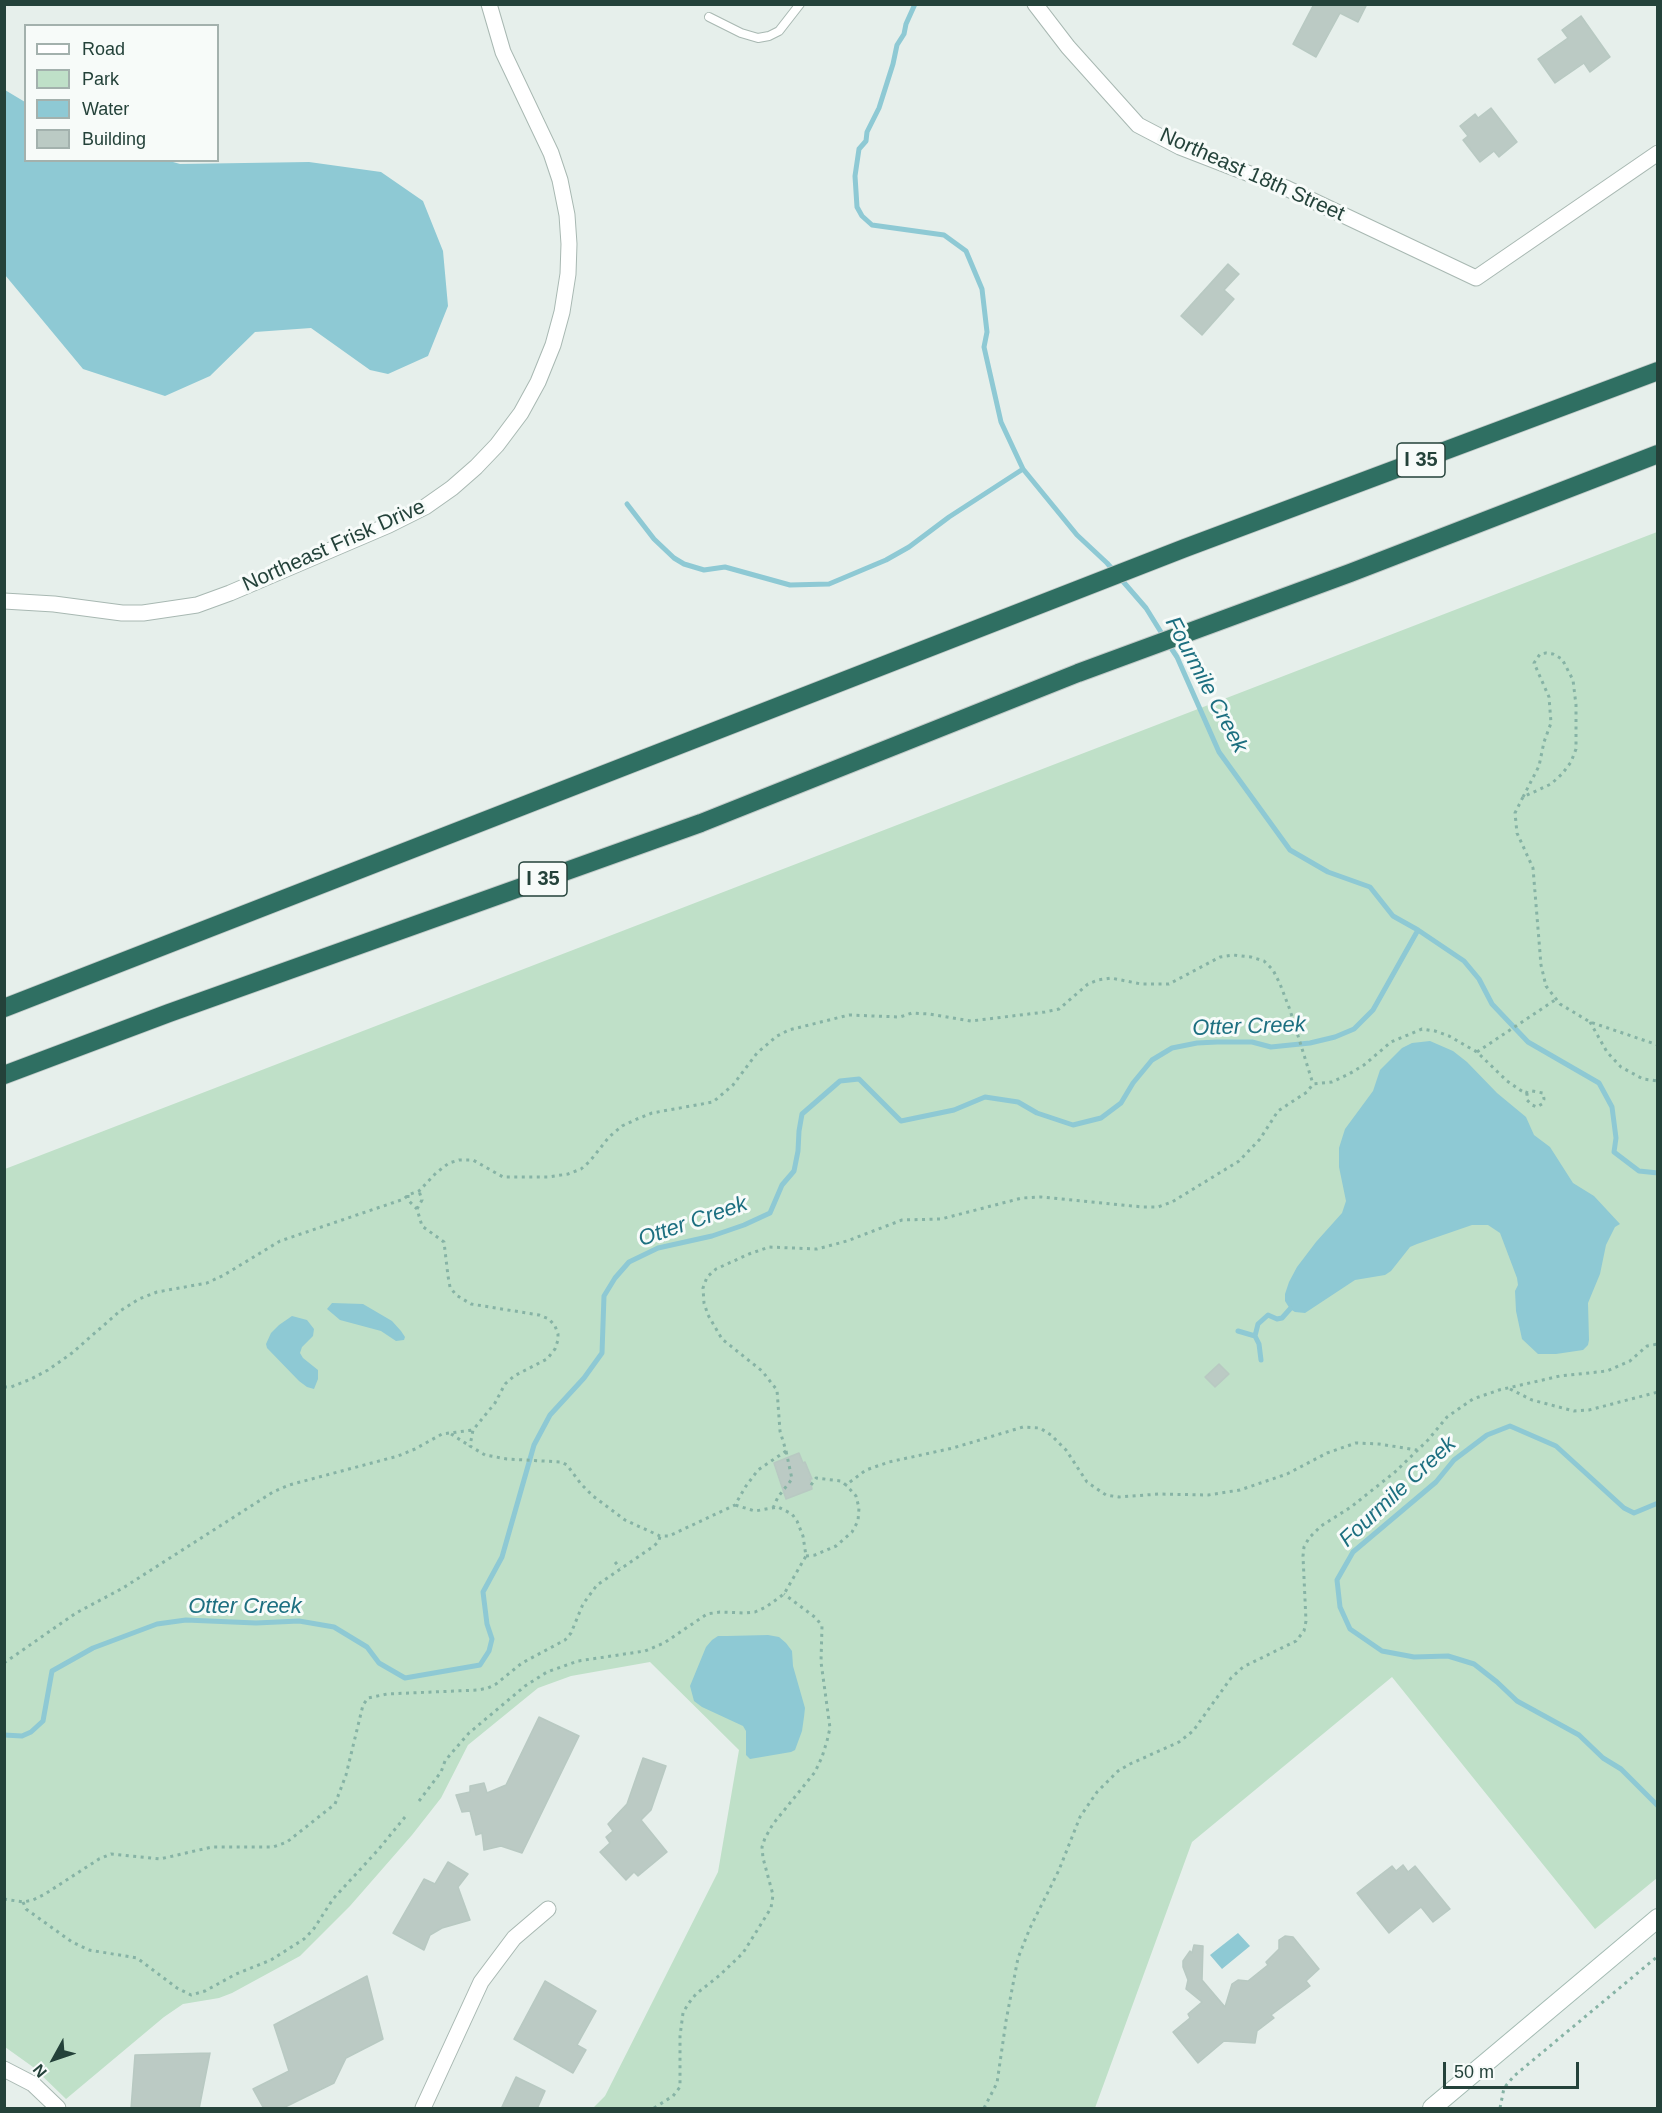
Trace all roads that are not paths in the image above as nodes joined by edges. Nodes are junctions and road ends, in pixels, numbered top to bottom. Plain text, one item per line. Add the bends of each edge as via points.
1 (489, 4) edge
2 (800, 4) edge
3 (1035, 4) edge
4 (709, 17) dead end
5 (1658, 153) edge
6 (1658, 371) edge
7 (1658, 454) edge
8 (4, 601) edge
9 (4, 1008) edge
10 (4, 1075) edge
11 (548, 1909) dead end
12 (1653, 1922) edge
13 (4, 2069) edge
14 (58, 2109) edge
15 (423, 2109) edge
16 (1432, 2109) edge

1 - 8 street, Northeast Frisk Drive via 503,52 551,153 560,180 569,244 567,284 553,345 538,382 497,445 452,488 424,507 197,605 122,614
2 - 4 lane via 779,31 758,38
3 - 5 street, Northeast 18th Street via 1138,125 1180,147 1286,188 1476,279
6 - 9 highway, I 35 via 1185,548
7 - 10 highway, I 35 via 1078,673 701,823
11 - 15 street via 514,1938 481,1982
12 - 16 main road
13 - 14 street via 33,2084

